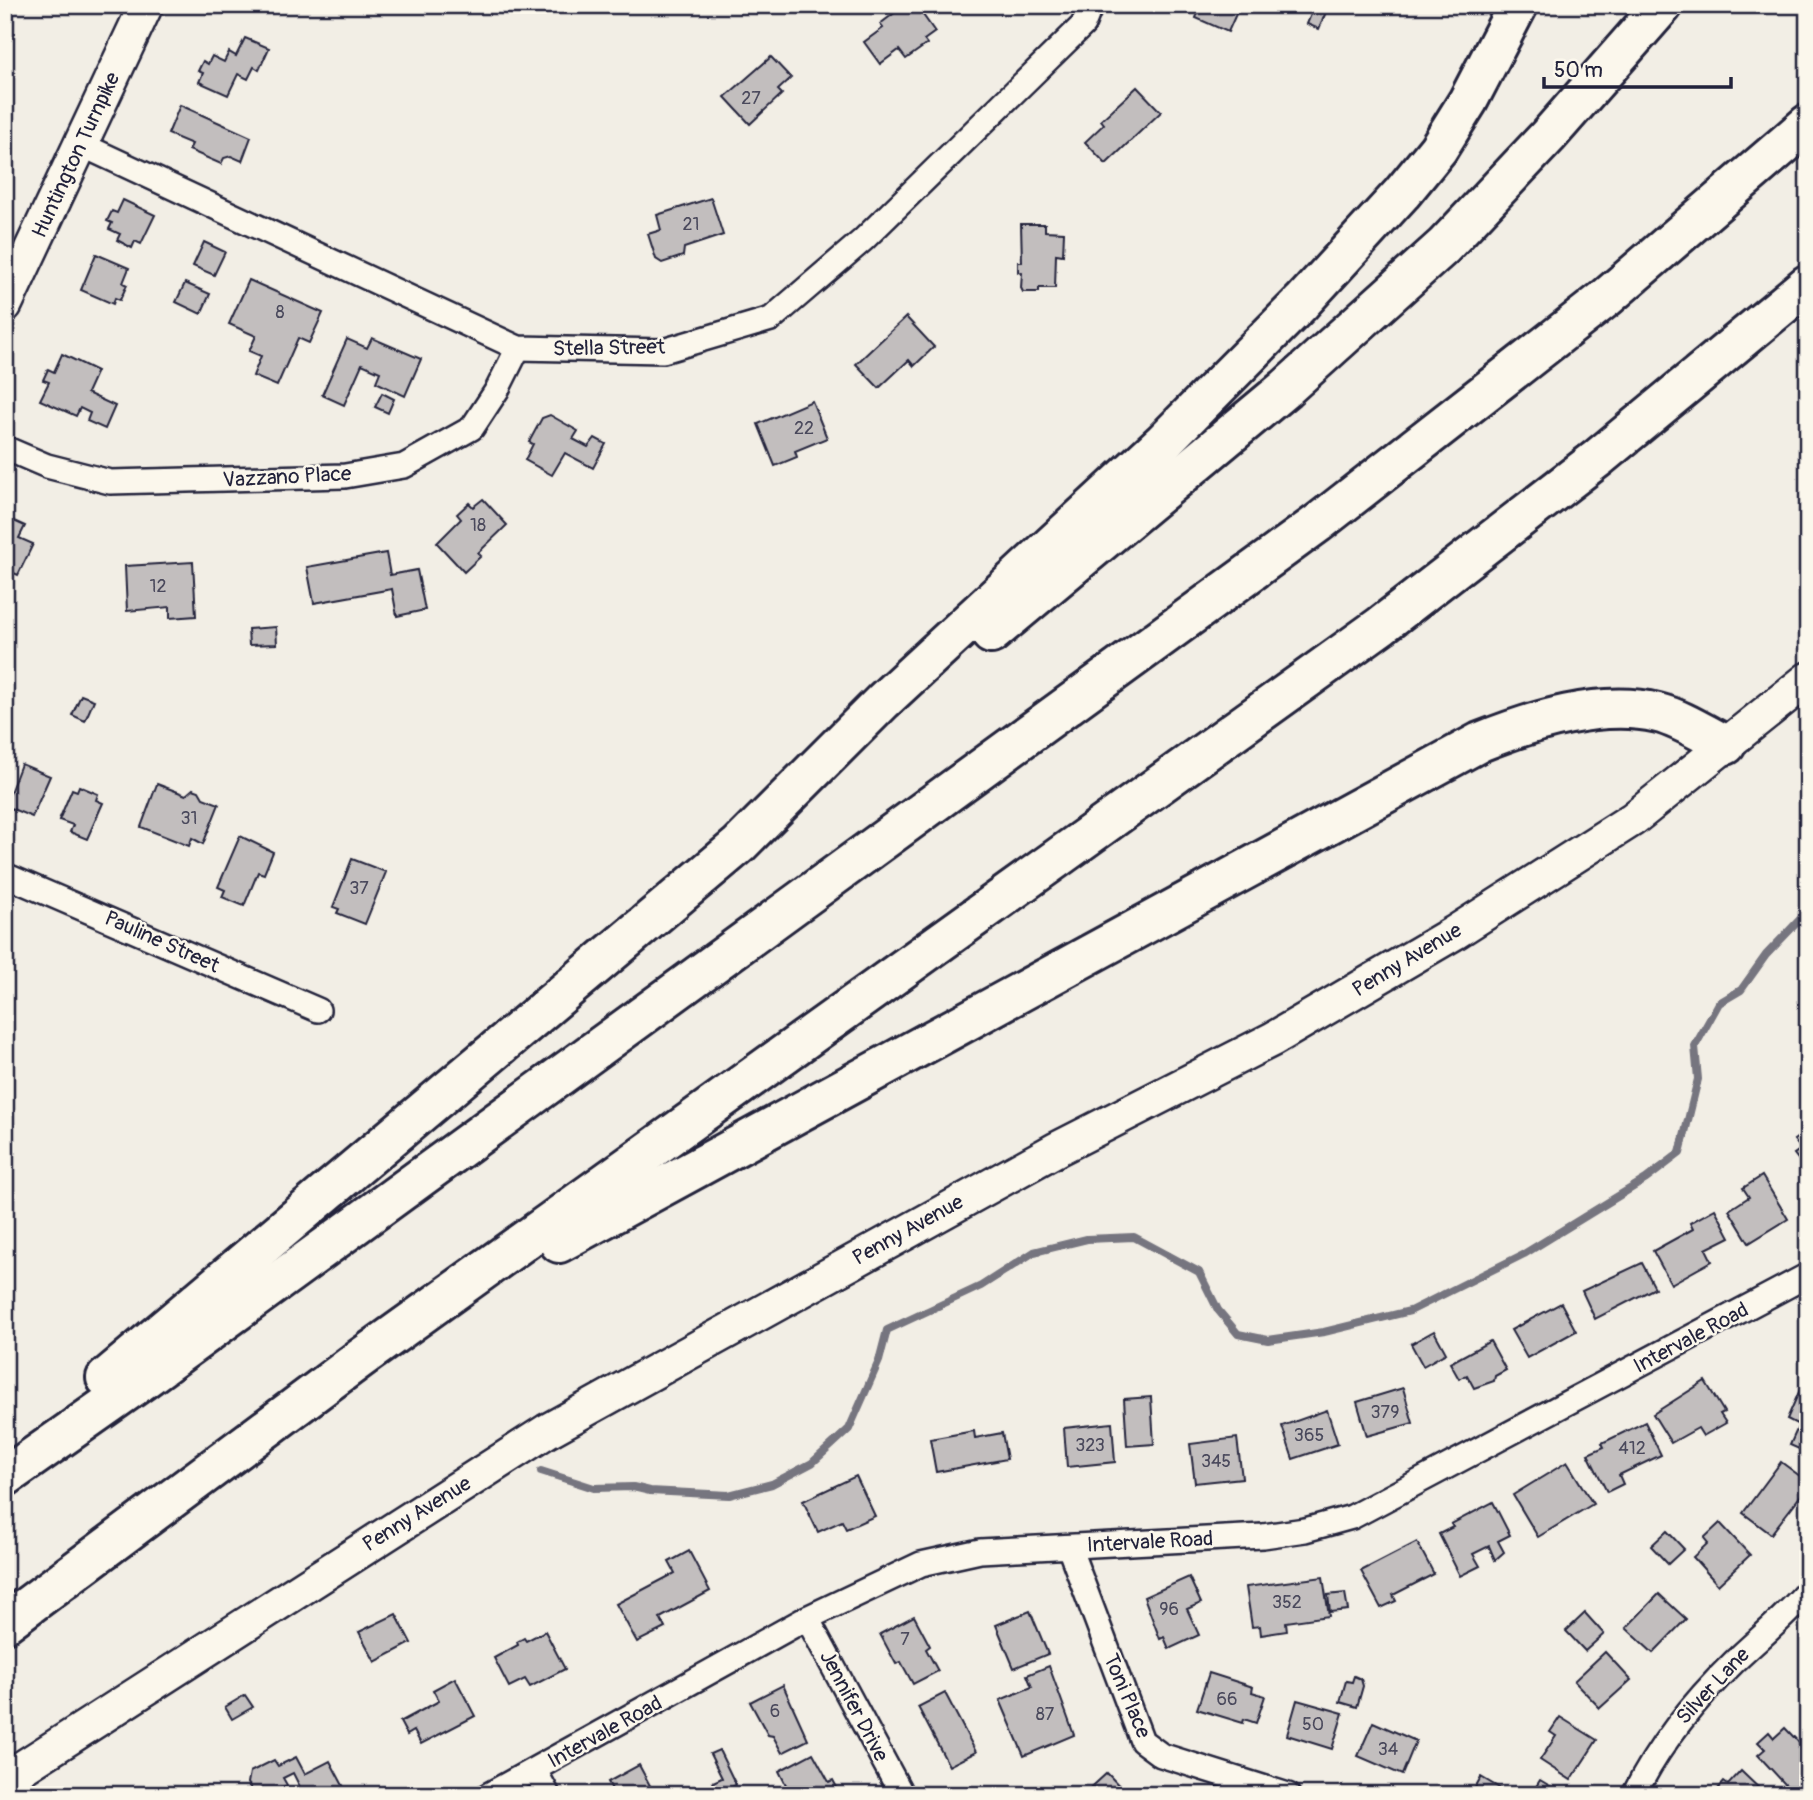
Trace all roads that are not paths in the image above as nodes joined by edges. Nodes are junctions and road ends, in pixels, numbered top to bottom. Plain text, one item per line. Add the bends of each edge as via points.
1 (146, 5) edge
2 (1091, 5) edge
3 (1518, 5) edge
4 (1663, 5) edge
5 (1808, 124) edge
6 (80, 144) junction
7 (1808, 284) edge
8 (5, 305) edge
9 (518, 348) junction
10 (5, 448) edge
11 (1808, 679) edge
12 (1726, 745) junction
13 (739, 845) junction
14 (5, 875) edge
15 (318, 1010) dead end
16 (1808, 1275) edge
17 (361, 1358) junction
18 (5, 1463) edge
19 (5, 1477) edge
20 (1069, 1547) junction
21 (1808, 1590) edge
22 (807, 1618) junction
23 (5, 1623) edge
24 (535, 1771) junction
25 (5, 1779) edge
26 (488, 1795) edge
27 (548, 1795) edge
28 (902, 1795) edge
29 (1288, 1795) edge
30 (1634, 1795) edge

1 - 6 main road, Huntington Turnpike
2 - 9 street, Stella Street via 1083,25 863,240 771,320 663,351
3 - 13 highway via 1438,149 1357,243 1163,442 883,702
4 - 13 highway via 1435,255 1286,388
5 - 19 highway via 1606,298 1318,523
6 - 8 main road, Huntington Turnpike
6 - 9 street, Stella Street
7 - 17 highway via 1598,458 1382,625
9 - 10 street, Vazzano Place via 472,428 404,466 345,476 110,482 47,466
11 - 12 main road, Penny Avenue
12 - 17 highway via 1672,718 1622,709 1569,715 1479,742 560,1243 463,1310
12 - 25 main road, Penny Avenue via 1633,819 1454,933 1273,1039 1045,1156 547,1431
13 - 18 highway
14 - 15 street, Pauline Street
16 - 20 street, Intervale Road via 1352,1517 1305,1531 1264,1536
17 - 23 highway
20 - 22 street, Intervale Road via 980,1551 921,1564
20 - 29 street, Toni Place via 1142,1741 1161,1755
21 - 30 street, Silver Lane via 1677,1724
22 - 24 street, Intervale Road
22 - 28 street, Jennifer Drive
24 - 26 street, Intervale Road
24 - 27 street

